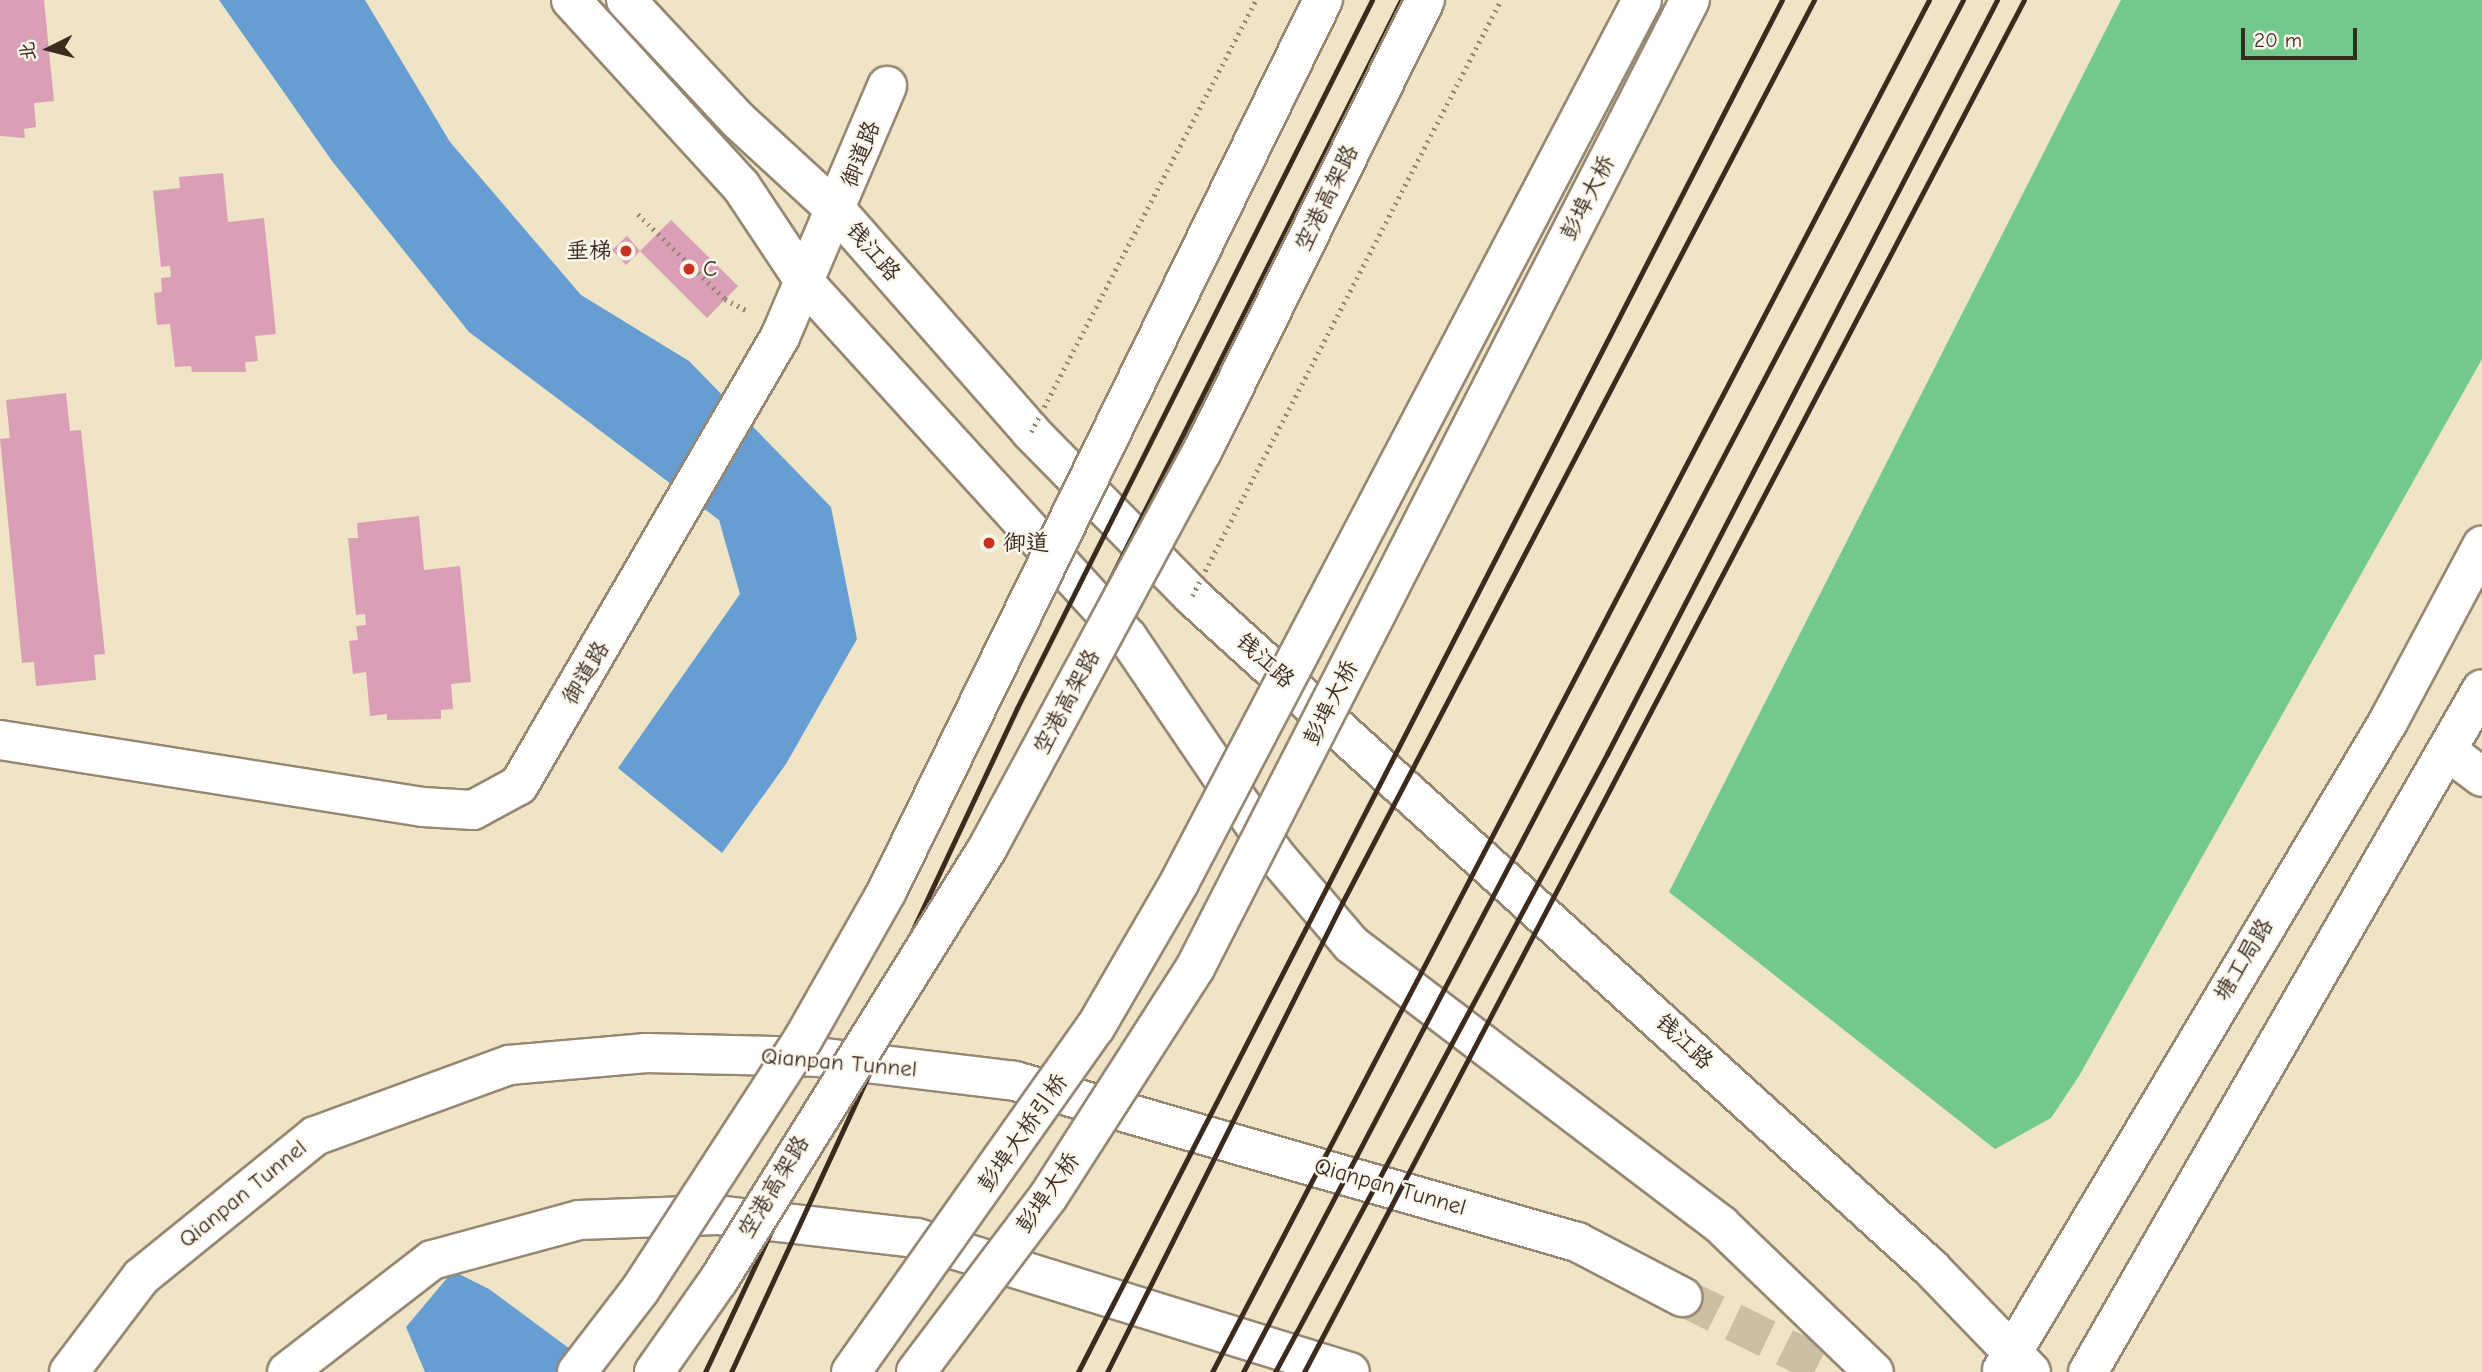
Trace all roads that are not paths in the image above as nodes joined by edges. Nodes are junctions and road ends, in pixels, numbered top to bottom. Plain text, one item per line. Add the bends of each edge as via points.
1 (571, 0) edge
2 (626, 0) edge
3 (1323, 0) edge
4 (1425, 0) edge
5 (1642, 0) edge
6 (1690, 0) edge
7 (887, 86) dead end
8 (838, 212) junction
9 (806, 284) junction
10 (2482, 546) edge
11 (2482, 689) edge
12 (0, 740) edge
13 (2449, 752) junction
14 (2482, 777) edge
15 (1179, 883) joint
16 (1682, 1297) tunnel mouth
17 (2014, 1364) edge
18 (69, 1372) edge
19 (287, 1372) edge
20 (578, 1372) edge
21 (654, 1372) edge
22 (851, 1372) edge
23 (916, 1372) edge
24 (1350, 1372) edge
25 (1874, 1372) edge
26 (2088, 1372) edge

1 - 9 main road via 741,186
2 - 8 main road, 钱江路 via 739,121
3 - 20 main road, bridge via 887,891 803,1039 640,1290
4 - 21 main road, 空港高架路, bridge via 1202,452 987,849 718,1282
5 - 15 main road, 彭埠大桥, bridge
6 - 23 main road, 彭埠大桥, bridge via 1195,968 1048,1197
7 - 8 main road, 御道路
8 - 9 main road, 御道路
8 - 17 main road, 钱江路 via 1031,432 1192,596 1931,1268
9 - 12 main road, 御道路 via 685,509 519,785 473,810
9 - 25 main road via 1128,638 1275,855 1351,944 1721,1225
10 - 17 main road, 塘工局路 via 2388,722
11 - 13 main road
13 - 14 main road
13 - 26 main road
15 - 22 main road, 彭埠大桥引桥, bridge via 1095,1028
16 - 18 main road, Qianpan Tunnel via 1577,1242 1016,1081 817,1057 646,1053 509,1065 316,1136 141,1277
19 - 24 main road via 432,1260 579,1220 717,1215 917,1238

